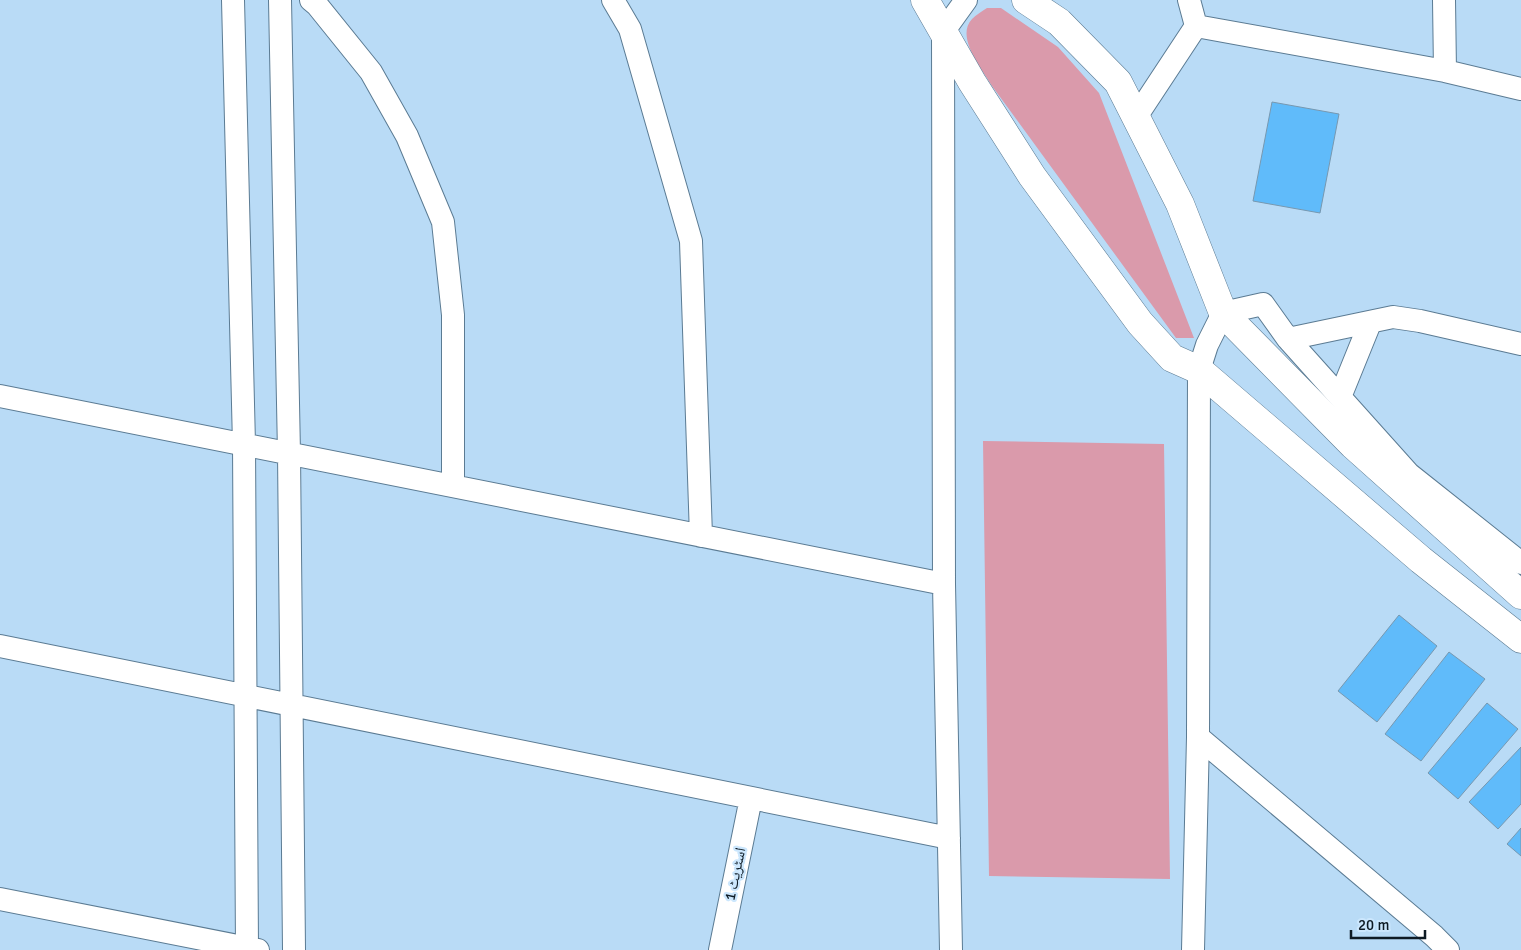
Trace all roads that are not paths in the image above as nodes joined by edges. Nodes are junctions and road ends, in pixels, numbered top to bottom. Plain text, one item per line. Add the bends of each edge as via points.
1 (233, 0) edge
2 (280, 0) edge
3 (311, 0) edge
4 (613, 0) edge
5 (926, 0) edge
6 (966, 0) edge
7 (1026, 0) edge
8 (1190, 0) edge
9 (1444, 0) edge
10 (1196, 26) junction
11 (943, 32) junction
12 (1445, 71) junction
13 (1521, 89) edge
14 (1136, 117) junction
15 (1222, 313) junction
16 (1370, 323) junction
17 (1288, 339) junction
18 (1521, 344) edge
19 (1199, 370) junction
20 (0, 396) edge
21 (1340, 397) junction
22 (244, 444) junction
23 (289, 453) junction
24 (453, 486) junction
25 (701, 536) junction
26 (1521, 563) edge
27 (944, 584) junction
28 (1521, 595) edge
29 (1521, 639) edge
30 (0, 646) edge
31 (246, 696) junction
32 (292, 705) junction
33 (1198, 737) junction
34 (751, 798) junction
35 (949, 838) junction
36 (0, 899) edge
37 (251, 949) edge
38 (294, 950) edge
39 (720, 950) edge
40 (951, 950) edge
41 (1193, 950) edge
42 (1448, 950) edge

1 - 22 street
2 - 23 street
3 - 24 street via 371,72 407,136 444,222 453,315
4 - 25 street via 630,29 691,240
5 - 11 street
6 - 11 street
7 - 14 street via 1060,22 1118,82
8 - 10 street
9 - 12 street
10 - 12 street
10 - 14 street
11 - 19 street via 1032,176 1140,323 1172,358
11 - 27 street
12 - 13 street
14 - 15 street via 1180,204
15 - 17 street via 1262,304
15 - 19 street
15 - 28 street via 1352,445
16 - 17 street
16 - 18 street via 1393,317
16 - 21 street
17 - 21 street
19 - 29 street via 1421,560
19 - 33 street
20 - 22 street
21 - 26 street via 1410,474
22 - 23 street
22 - 31 street
23 - 24 street
23 - 32 street
24 - 25 street
25 - 27 street
27 - 35 street
30 - 31 street
31 - 32 street
31 - 37 street
32 - 34 street
32 - 38 street
33 - 41 street
33 - 42 street
34 - 35 street
34 - 39 street, اسٹریٹ 1
35 - 40 street
36 - 37 street

